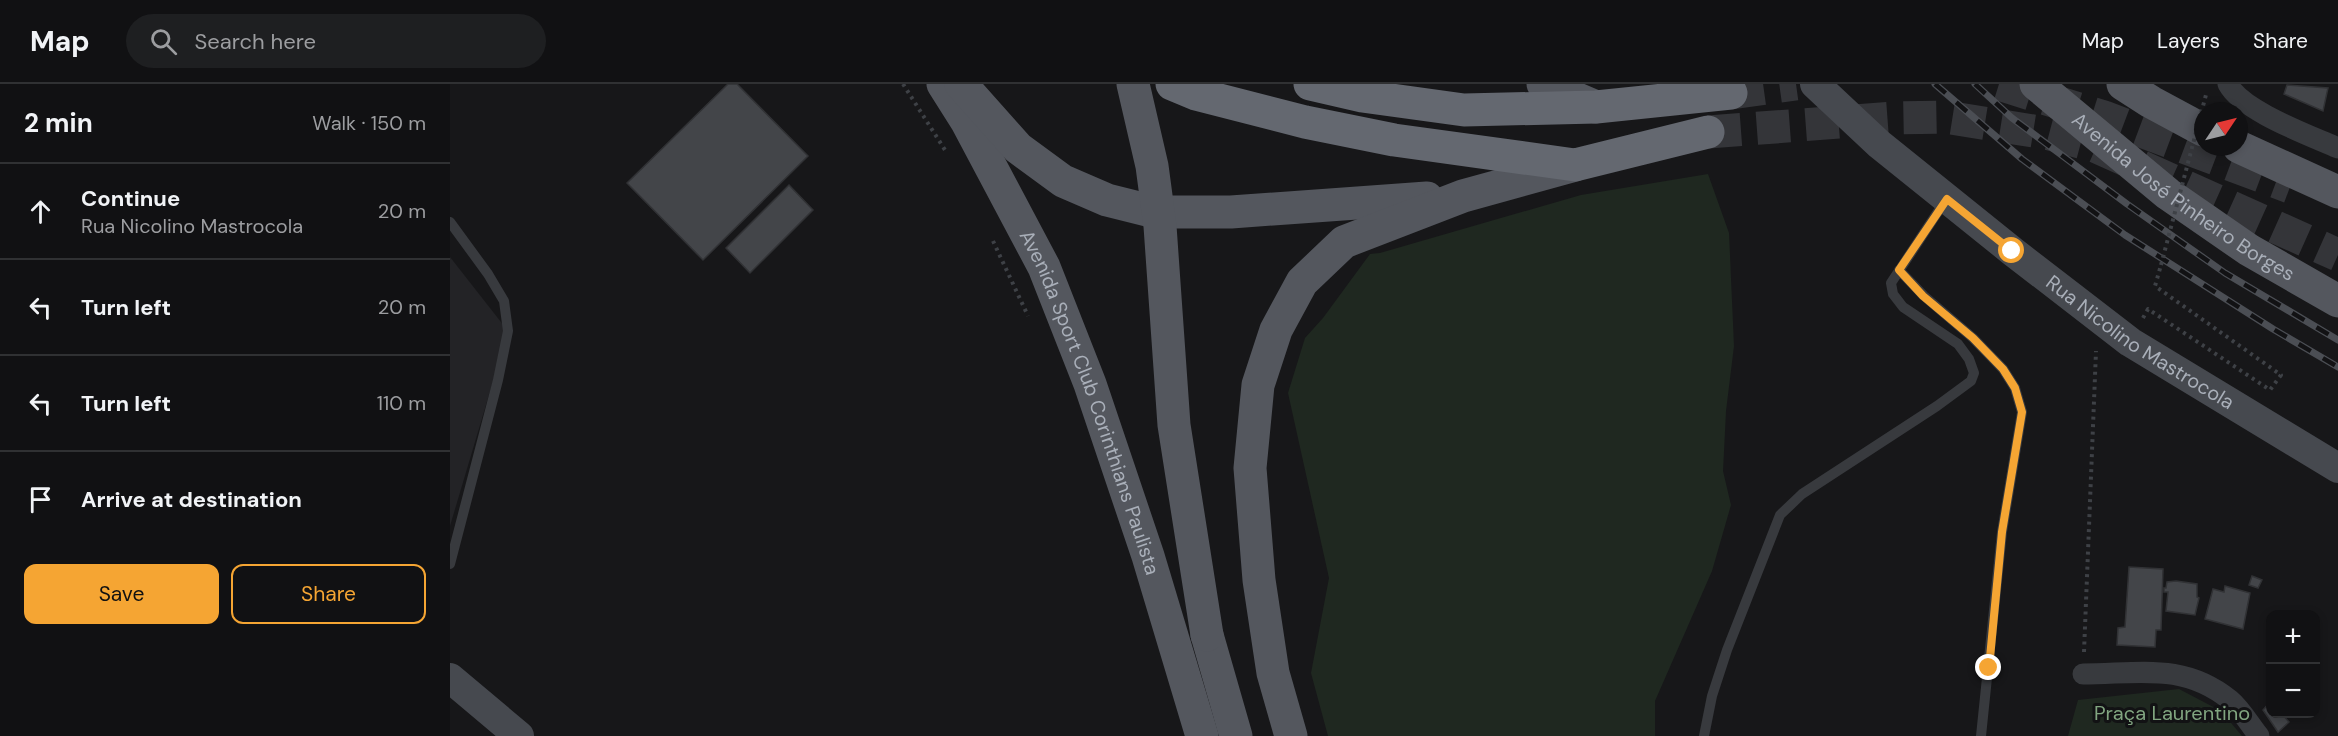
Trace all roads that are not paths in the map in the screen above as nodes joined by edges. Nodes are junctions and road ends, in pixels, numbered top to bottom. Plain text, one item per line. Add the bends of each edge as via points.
1 (943, 84) edge
2 (961, 84) edge
3 (1133, 84) edge
4 (1172, 84) edge
5 (1310, 84) edge
6 (1543, 84) edge
7 (1815, 84) edge
8 (2036, 84) edge
9 (2123, 84) edge
10 (2228, 84) edge
11 (1731, 93) tunnel mouth
12 (1596, 107) junction
13 (2194, 125) edge
14 (1708, 132) tunnel mouth
15 (2338, 148) edge
16 (2248, 151) edge
17 (1575, 165) junction
18 (2338, 192) edge
19 (1463, 196) junction
20 (1947, 199) junction
21 (450, 222) edge
22 (1899, 270) junction
23 (2335, 299) edge
24 (2338, 468) edge
25 (450, 564) edge
26 (2084, 674) road end
27 (450, 678) edge
28 (519, 736) edge
29 (1202, 736) edge
30 (1236, 736) edge
31 (1291, 736) edge
32 (1704, 736) edge
33 (1981, 736) edge
34 (2259, 736) edge

1 - 29 main road, Avenida Sport Club Corinthians Paulista via 1044,267 1090,384 1148,556
2 - 19 main road via 1018,148 1063,181 1107,200 1155,212 1231,212
3 - 30 main road, bridge via 1152,166 1174,425 1207,635
4 - 17 highway via 1196,94 1394,140
5 - 12 highway via 1362,96 1464,110
6 - 12 main road
7 - 20 street, Rua Nicolino Mastrocola via 1879,144
8 - 23 main road, Avenida José Pinheiro Borges via 2168,194 2249,250
9 - 13 main road
10 - 15 street via 2250,106
11 - 12 highway
14 - 17 highway
16 - 18 main road
17 - 19 main road
19 - 31 main road via 1344,242 1302,282 1276,330 1258,385 1250,468 1259,580 1271,661
20 - 22 lane
20 - 24 street, Rua Nicolino Mastrocola via 2130,342
21 - 25 lane via 504,300 508,331
22 - 32 lane via 1891,283 1893,294 1903,307 1958,344 1974,373 1971,381 1802,494 1780,515 1727,650
22 - 33 lane via 2003,369 2015,388 2022,412 2001,542
26 - 34 street via 2145,670 2181,676 2206,685 2231,701
27 - 28 street

